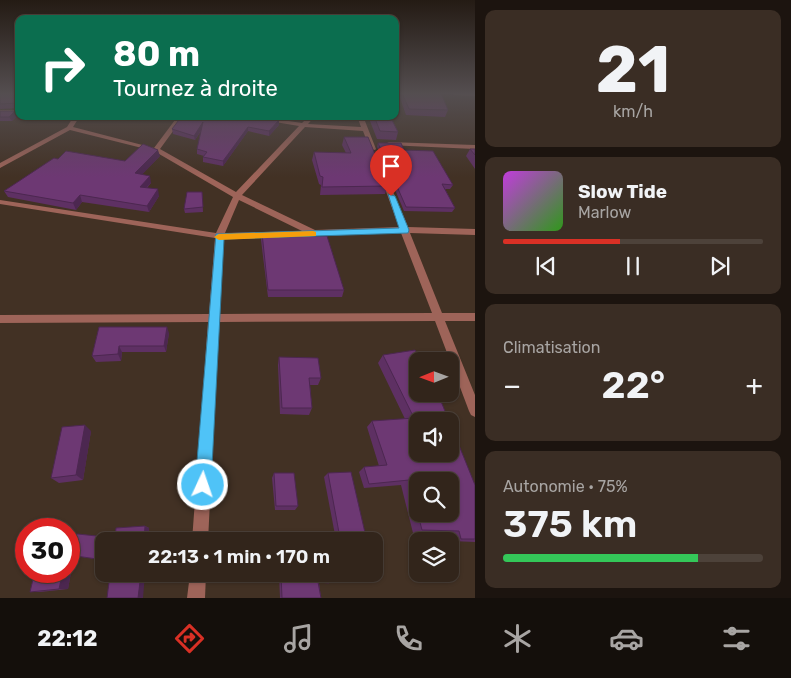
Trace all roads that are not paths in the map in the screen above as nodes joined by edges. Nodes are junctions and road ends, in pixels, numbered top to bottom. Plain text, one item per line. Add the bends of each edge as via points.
1 (74, 121) edge
2 (177, 121) edge
3 (275, 121) edge
4 (307, 121) edge
5 (362, 121) edge
6 (302, 125) junction
7 (69, 128) junction
8 (365, 129) junction
9 (370, 143) junction
10 (475, 147) edge
11 (156, 150) junction
12 (0, 166) edge
13 (237, 196) junction
14 (0, 202) edge
15 (404, 230) junction
16 (475, 232) edge
17 (315, 234) junction
18 (219, 236) junction
19 (438, 316) junction
20 (475, 316) edge
21 (213, 317) junction
22 (0, 319) edge
23 (475, 411) edge
24 (201, 532) edge
25 (197, 582) edge
26 (196, 598) edge

1 - 7 street
2 - 11 street
3 - 6 street
4 - 6 street
5 - 8 street
6 - 8 street
6 - 13 street
7 - 11 street
7 - 12 street
8 - 9 street
9 - 10 street
9 - 15 street
11 - 13 street
13 - 17 street
13 - 18 street
14 - 18 street
15 - 16 street
15 - 17 street
15 - 19 street
17 - 18 street
18 - 21 street
19 - 20 street
19 - 21 street
19 - 23 street
21 - 22 street
21 - 24 street
25 - 26 street

